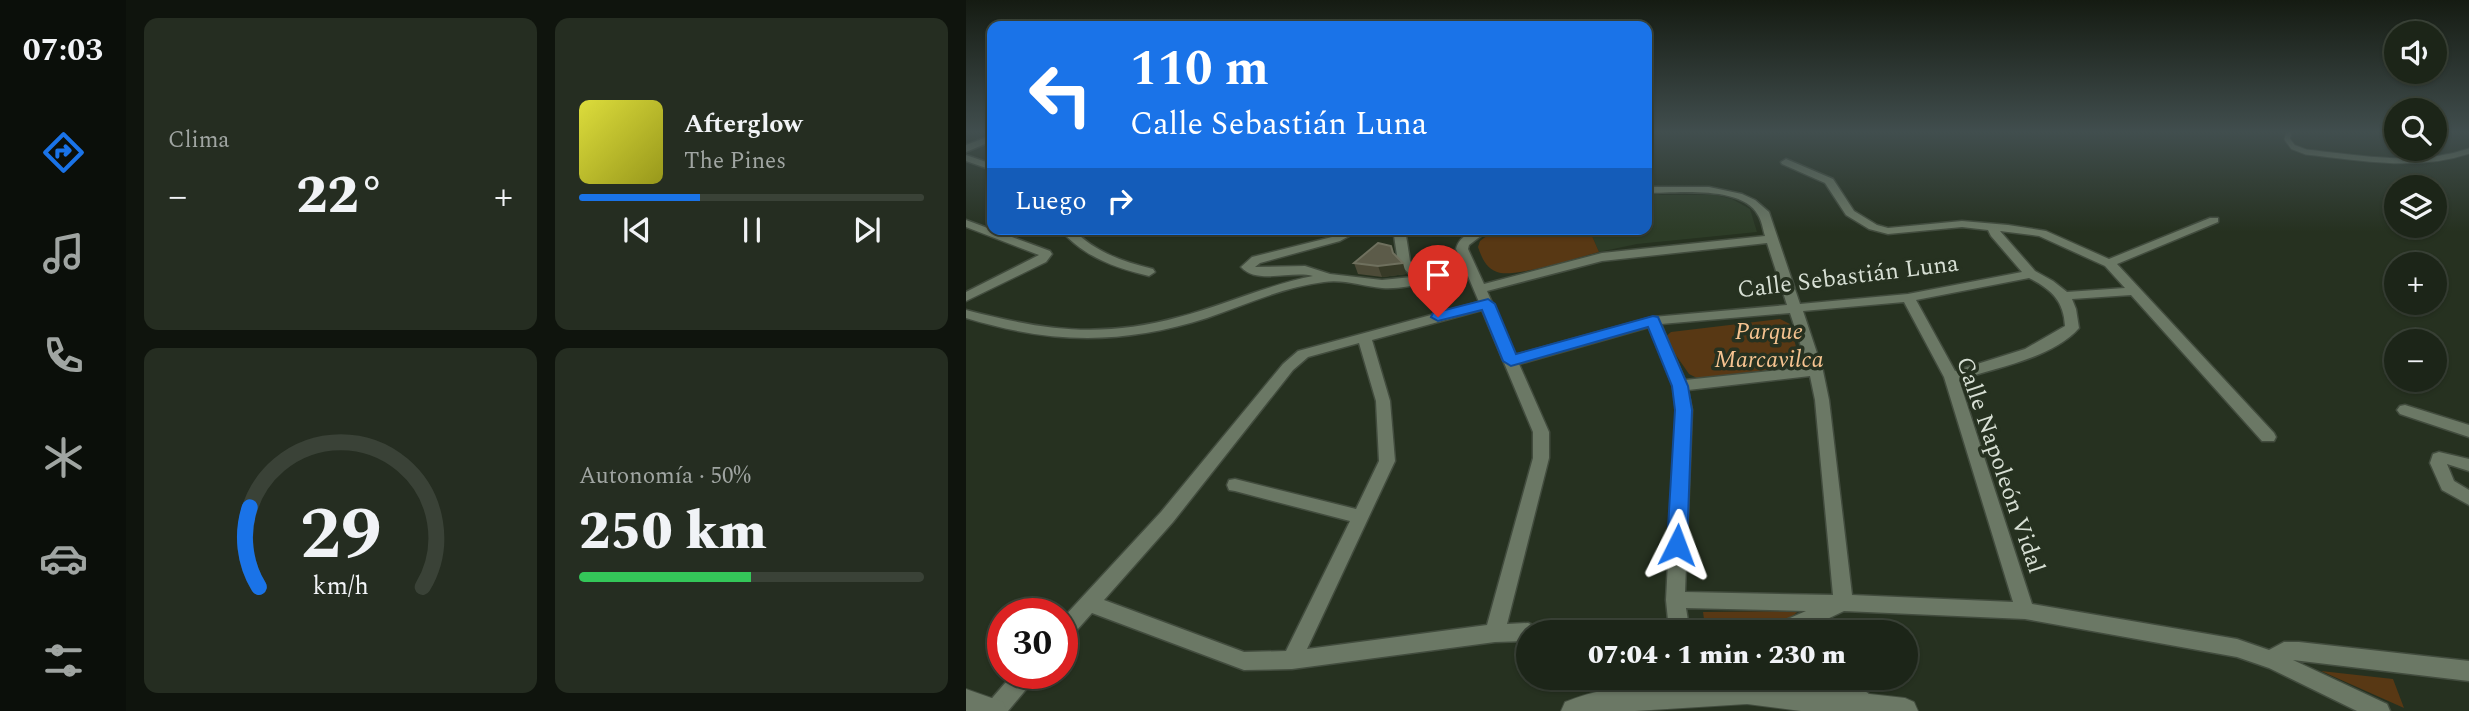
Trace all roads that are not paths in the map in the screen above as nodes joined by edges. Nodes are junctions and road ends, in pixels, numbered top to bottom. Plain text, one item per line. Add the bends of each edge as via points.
1 (1795, 166) edge
2 (1652, 190) edge
3 (2214, 220) dead end
4 (966, 223) edge
5 (1993, 227) junction
6 (987, 231) edge
7 (997, 235) edge
8 (1071, 235) edge
9 (1344, 235) edge
10 (1400, 235) edge
11 (1476, 235) edge
12 (1772, 239) junction
13 (2109, 263) junction
14 (1469, 264) junction
15 (1149, 272) dead end
16 (2031, 274) junction
17 (1326, 277) junction
18 (1420, 278) junction
19 (2136, 291) junction
20 (1484, 296) junction
21 (2066, 296) junction
22 (966, 298) edge
23 (1908, 298) junction
24 (1794, 308) junction
25 (966, 314) edge
26 (1653, 321) junction
27 (1364, 336) junction
28 (1511, 361) junction
29 (1816, 371) junction
30 (1951, 376) junction
31 (1680, 386) junction
32 (2406, 410) dead end
33 (2469, 431) edge
34 (2268, 437) dead end
35 (2469, 465) edge
36 (1235, 485) dead end
37 (2469, 498) edge
38 (1362, 517) junction
39 (1675, 600) junction
40 (1089, 603) junction
41 (1843, 603) junction
42 (2025, 611) junction
43 (1078, 615) edge
44 (1678, 620) edge
45 (1806, 620) edge
46 (1516, 632) edge
47 (1495, 633) junction
48 (1292, 660) junction
49 (2274, 661) junction
50 (2469, 671) edge
51 (1013, 689) edge
52 (1646, 690) edge
53 (1843, 690) edge
54 (1626, 699) junction
55 (966, 702) edge
56 (1872, 706) junction
57 (994, 711) edge
58 (1574, 711) edge
59 (1905, 711) edge
60 (2380, 711) edge

1 - 5 street via 1829,181 1850,214 1873,227 1903,231 1962,224
2 - 12 street via 1720,191 1742,196 1763,212
3 - 13 street
4 - 6 street
5 - 13 street via 2042,233
5 - 16 street
7 - 22 street via 1046,254
8 - 15 street via 1131,269
9 - 17 street via 1256,260 1247,267 1253,272 1305,270
10 - 18 street via 1404,262
11 - 14 street via 1463,244
12 - 20 street via 1613,255
12 - 24 street
13 - 19 street
14 - 18 street
14 - 20 street
16 - 21 street
16 - 23 street, Calle Sebastián Luna
17 - 18 street via 1390,285
17 - 25 street via 1264,292 1184,321 1116,333 1053,336
19 - 21 street
19 - 34 street
20 - 27 street
20 - 28 street
21 - 30 street via 2072,328 2056,341
23 - 24 street, Calle Sebastián Luna
23 - 30 street, Calle Napoleón Vidal
24 - 26 street, Calle Sebastián Luna
24 - 29 street
26 - 28 street, Calle Sebastián Luna
26 - 31 street
27 - 38 street via 1388,437 1387,461
27 - 40 street via 1303,354 1288,366 1167,517
28 - 47 street via 1541,432 1541,458
29 - 31 street
29 - 41 street
30 - 42 street, Calle Napoleón Vidal
31 - 39 street via 1684,410
32 - 33 street
35 - 37 street via 2446,458 2439,458 2438,463 2448,485
36 - 38 street
38 - 48 street
39 - 41 street
39 - 44 street
40 - 43 street
40 - 48 street via 1244,661
41 - 42 street
41 - 45 street
42 - 49 street via 2237,648
46 - 47 street
47 - 48 street
49 - 50 street via 2284,650
49 - 60 street
51 - 57 street
52 - 54 street
53 - 56 street
54 - 56 street via 1747,692
54 - 58 street
55 - 57 street
56 - 59 street

